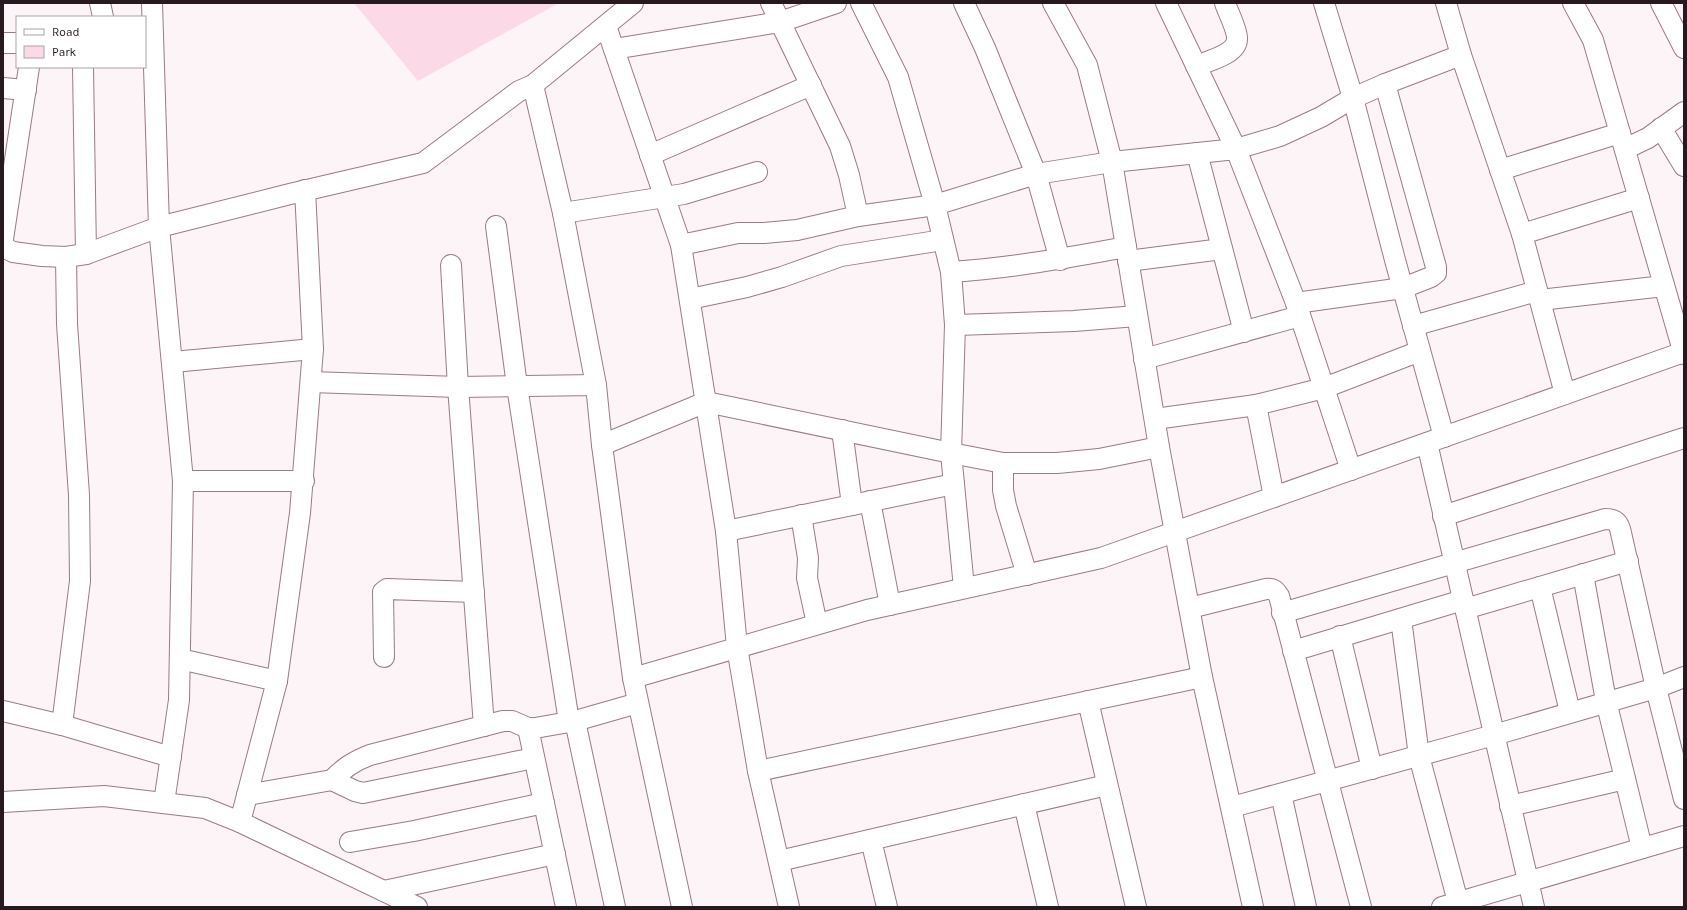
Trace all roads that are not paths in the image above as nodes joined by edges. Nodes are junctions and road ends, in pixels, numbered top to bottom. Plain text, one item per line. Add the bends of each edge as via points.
1 (100, 3) edge
2 (152, 3) edge
3 (633, 3) edge
4 (771, 3) edge
5 (836, 3) edge
6 (861, 3) edge
7 (964, 3) edge
8 (1053, 3) edge
9 (1166, 3) edge
10 (1225, 3) edge
11 (1324, 3) edge
12 (1446, 3) edge
13 (1573, 3) edge
14 (1661, 3) edge
15 (103, 16) edge
16 (780, 22) junction
17 (606, 26) junction
18 (149, 28) edge
19 (3, 43) edge
20 (16, 44) edge
21 (1684, 48) edge
22 (614, 49) junction
23 (1461, 55) junction
24 (1196, 66) junction
25 (29, 68) edge
26 (83, 68) edge
27 (1385, 84) junction
28 (533, 85) junction
29 (811, 85) junction
30 (3, 88) edge
31 (26, 90) junction
32 (1353, 98) junction
33 (1684, 112) edge
34 (1661, 128) junction
35 (1622, 141) junction
36 (1236, 149) junction
37 (1196, 153) junction
38 (650, 155) junction
39 (1112, 162) junction
40 (1684, 166) edge
41 (1500, 170) junction
42 (756, 172) dead end
43 (1036, 174) junction
44 (305, 190) junction
45 (664, 196) junction
46 (1639, 198) junction
47 (935, 205) junction
48 (563, 213) junction
49 (858, 216) junction
50 (496, 226) dead end
51 (159, 227) junction
52 (1522, 234) junction
53 (3, 239) edge
54 (943, 240) junction
55 (681, 245) junction
56 (3, 247) edge
57 (1222, 249) junction
58 (86, 254) junction
59 (1127, 254) junction
60 (66, 257) junction
61 (1060, 260) junction
62 (451, 266) dead end
63 (951, 272) junction
64 (1664, 286) junction
65 (1403, 288) junction
66 (1539, 295) junction
67 (690, 299) junction
68 (1298, 309) junction
69 (1137, 316) junction
70 (955, 325) junction
71 (1413, 326) junction
72 (1244, 332) junction
73 (313, 349) junction
74 (1420, 351) junction
75 (1684, 353) edge
76 (1144, 359) junction
77 (172, 362) junction
78 (311, 382) junction
79 (596, 385) junction
80 (517, 386) junction
81 (458, 387) junction
82 (1324, 388) junction
83 (1565, 394) junction
84 (706, 402) junction
85 (1256, 405) junction
86 (1155, 419) junction
87 (842, 430) junction
88 (1684, 438) edge
89 (1435, 440) junction
90 (602, 445) junction
91 (1159, 447) junction
92 (951, 452) junction
93 (1003, 463) junction
94 (1351, 470) junction
95 (183, 481) junction
96 (304, 482) junction
97 (954, 484) junction
98 (1274, 497) junction
99 (861, 503) junction
100 (801, 515) junction
101 (1443, 516) junction
102 (726, 531) junction
103 (1175, 532) junction
104 (1628, 561) junction
105 (1454, 562) junction
106 (1583, 574) junction
107 (1027, 575) junction
108 (1540, 587) junction
109 (964, 588) junction
110 (474, 592) junction
111 (890, 605) junction
112 (1464, 605) junction
113 (1190, 608) junction
114 (1282, 613) junction
115 (1402, 618) junction
116 (817, 624) junction
117 (1340, 636) junction
118 (736, 647) junction
119 (1292, 651) junction
120 (384, 657) dead end
121 (180, 658) junction
122 (1202, 677) junction
123 (1684, 677) edge
124 (633, 678) junction
125 (277, 681) junction
126 (1656, 688) junction
127 (1606, 701) junction
128 (1088, 702) junction
129 (638, 703) junction
130 (3, 712) edge
131 (1570, 712) junction
132 (572, 722) junction
133 (62, 725) junction
134 (484, 726) junction
135 (528, 728) junction
136 (1494, 735) junction
137 (1419, 756) junction
138 (171, 757) junction
139 (534, 758) junction
140 (1372, 769) junction
141 (758, 771) junction
142 (1625, 779) junction
143 (332, 780) junction
144 (1327, 781) junction
145 (1107, 785) junction
146 (1281, 794) junction
147 (248, 795) junction
148 (1684, 799) edge
149 (3, 802) edge
150 (164, 803) junction
151 (544, 803) junction
152 (1024, 804) junction
153 (1510, 806) junction
154 (1232, 807) junction
155 (240, 822) junction
156 (1684, 836) edge
157 (871, 840) junction
158 (350, 842) dead end
159 (1642, 848) junction
160 (555, 854) junction
161 (779, 861) junction
162 (1528, 882) junction
163 (384, 891) junction
164 (1450, 905) edge
165 (417, 907) edge
166 (566, 907) edge
167 (615, 907) edge
168 (682, 907) edge
169 (789, 907) edge
170 (887, 907) edge
171 (1048, 907) edge
172 (1136, 907) edge
173 (1253, 907) edge
174 (1306, 907) edge
175 (1361, 907) edge
176 (1534, 907) edge

1 - 15 street
2 - 18 street
3 - 17 street
4 - 16 street
5 - 16 street
6 - 47 street via 898,77
7 - 43 street
8 - 39 street via 1087,65
9 - 24 street
10 - 24 street via 1237,37 1236,44 1232,51
11 - 32 street
12 - 23 street
13 - 35 street via 1593,40
14 - 21 street
16 - 22 street
16 - 29 street
17 - 22 street
17 - 28 street
18 - 51 street
19 - 20 street
22 - 38 street
23 - 27 street
23 - 41 street
24 - 36 street
25 - 31 street
26 - 58 street
27 - 32 street
27 - 65 street via 1436,267 1436,273 1431,277
28 - 44 street via 519,91 424,163
28 - 48 street
29 - 38 street
29 - 49 street via 840,146 850,176
30 - 31 street
31 - 53 street
32 - 36 street via 1321,117 1280,136
32 - 65 street
33 - 34 street
34 - 35 street via 1648,138
34 - 40 street
35 - 41 street
35 - 46 street
36 - 37 street
36 - 68 street
37 - 39 street
37 - 57 street
38 - 45 street
39 - 43 street
39 - 59 street
41 - 52 street
42 - 45 street via 700,190
43 - 47 street
43 - 61 street
44 - 51 street
44 - 73 street
45 - 48 street
45 - 55 street
46 - 52 street
46 - 64 street
47 - 49 street
47 - 54 street
48 - 79 street
49 - 55 street via 797,230 738,233
50 - 80 street
51 - 58 street
51 - 77 street
52 - 66 street
54 - 63 street
54 - 67 street via 841,256 768,281
55 - 67 street
56 - 60 street via 13,252
57 - 59 street
57 - 72 street
58 - 60 street
59 - 61 street
59 - 69 street
60 - 133 street via 67,324 79,495 80,581
61 - 63 street
62 - 81 street
63 - 70 street
64 - 66 street
64 - 75 street
65 - 68 street
65 - 71 street
66 - 71 street
66 - 83 street
67 - 84 street
68 - 72 street
68 - 82 street
69 - 70 street
69 - 76 street
70 - 92 street
71 - 74 street
72 - 76 street
73 - 77 street
73 - 78 street
74 - 82 street
74 - 89 street
75 - 83 street
76 - 86 street
77 - 95 street
78 - 81 street
78 - 96 street
79 - 80 street
79 - 90 street
80 - 81 street
80 - 132 street
81 - 110 street
82 - 85 street
82 - 94 street
83 - 89 street
84 - 87 street
84 - 90 street
84 - 102 street
85 - 86 street
85 - 98 street
86 - 91 street
87 - 92 street
87 - 99 street
88 - 101 street
89 - 94 street
89 - 101 street
90 - 124 street
91 - 93 street via 1099,459 1056,463
91 - 103 street
92 - 93 street
92 - 97 street
93 - 107 street via 1006,506
94 - 98 street
95 - 96 street
95 - 121 street
96 - 125 street
97 - 99 street
97 - 109 street
98 - 103 street
99 - 100 street
99 - 111 street
100 - 102 street
100 - 116 street via 808,558 807,578
101 - 105 street
102 - 118 street
103 - 107 street via 1101,558
103 - 113 street
104 - 105 street via 1619,524 1613,519 1605,519
104 - 106 street
104 - 126 street
105 - 112 street
105 - 114 street
106 - 108 street
106 - 127 street
107 - 109 street
108 - 112 street
108 - 131 street
109 - 111 street
110 - 120 street via 387,589 383,592
110 - 134 street
111 - 116 street
112 - 115 street
112 - 136 street
113 - 114 street via 1271,588 1278,596
113 - 122 street
114 - 119 street
115 - 117 street
115 - 137 street
116 - 118 street
117 - 119 street
117 - 140 street
118 - 124 street
118 - 141 street
119 - 144 street
121 - 125 street
121 - 138 street via 179,700
122 - 128 street
122 - 154 street
123 - 126 street
124 - 129 street
125 - 147 street
126 - 127 street
126 - 148 street
127 - 131 street
127 - 142 street
128 - 141 street
128 - 145 street
129 - 132 street
129 - 168 street
130 - 133 street
131 - 136 street
132 - 135 street
132 - 167 street
133 - 138 street
134 - 135 street via 512,721
134 - 143 street via 370,755 355,761
135 - 139 street
136 - 137 street
136 - 153 street
137 - 140 street
137 - 164 street
138 - 150 street
139 - 143 street via 363,792 354,791
139 - 151 street
140 - 144 street
141 - 161 street
142 - 153 street
142 - 159 street
143 - 147 street
144 - 146 street
144 - 175 street
145 - 152 street
145 - 172 street
146 - 154 street
146 - 174 street
147 - 155 street
149 - 150 street via 104,796
150 - 155 street via 205,808
151 - 158 street
151 - 160 street
152 - 157 street
152 - 171 street
153 - 162 street
154 - 173 street
155 - 163 street
156 - 159 street
157 - 161 street
157 - 170 street
159 - 162 street
160 - 163 street
160 - 166 street
161 - 169 street
162 - 164 street
162 - 176 street
163 - 165 street

